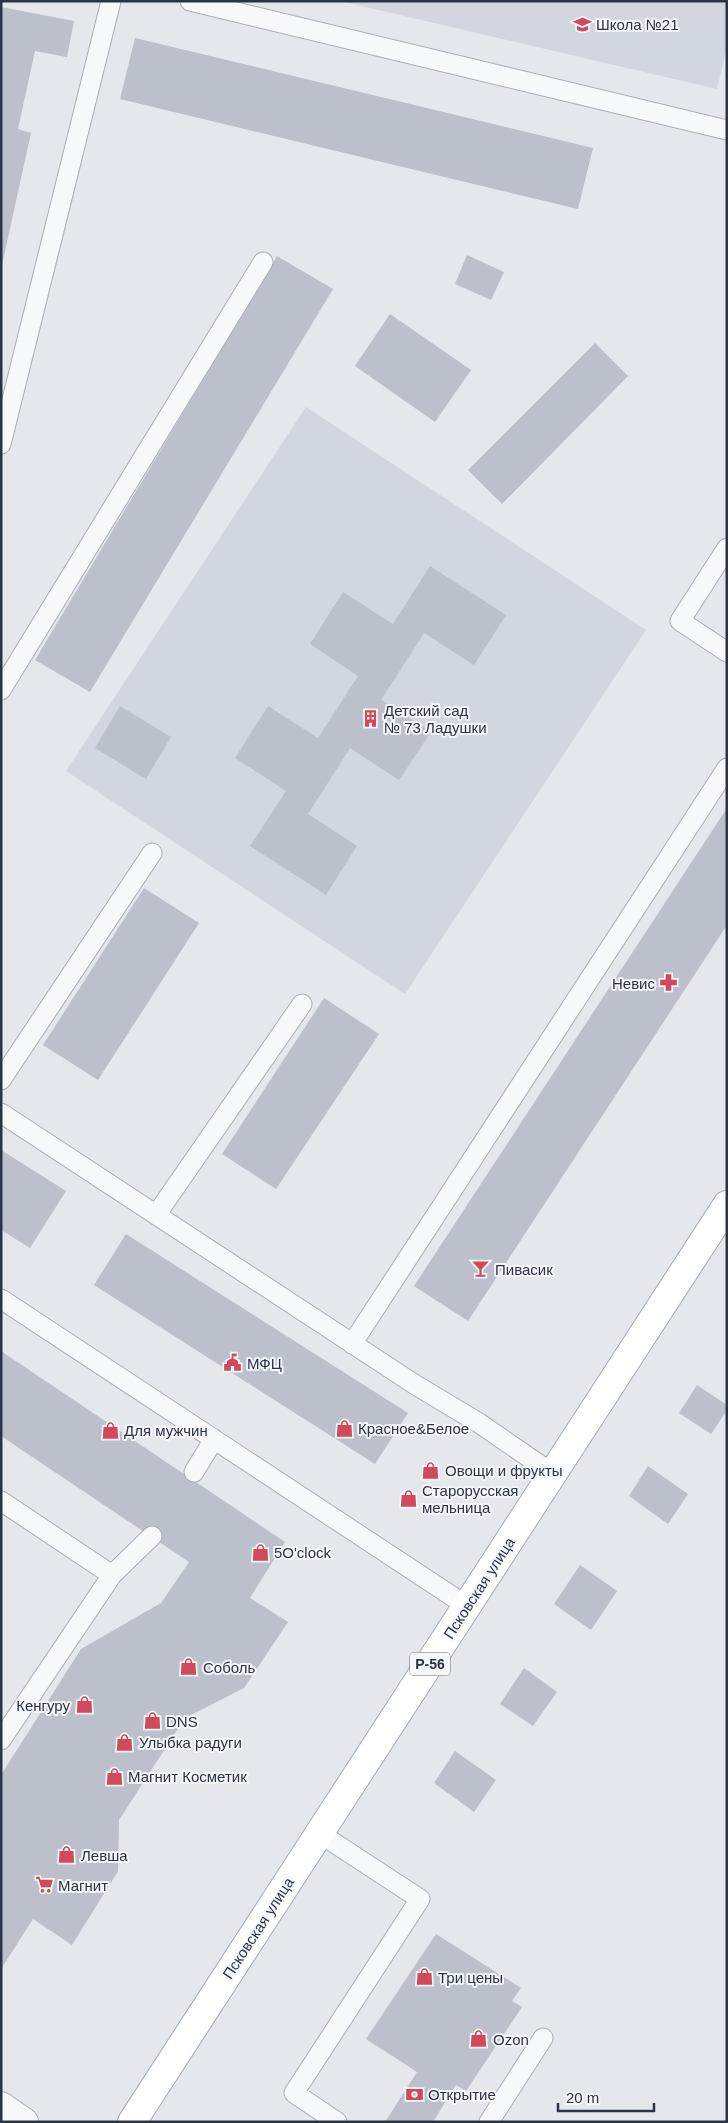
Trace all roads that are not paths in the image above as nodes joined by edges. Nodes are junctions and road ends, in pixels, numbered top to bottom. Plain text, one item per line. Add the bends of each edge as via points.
1 (111, 1) edge
2 (190, 1) edge
3 (230, 6) edge
4 (727, 130) edge
5 (263, 262) dead end
6 (1, 444) edge
7 (727, 548) edge
8 (727, 652) edge
9 (1, 690) edge
10 (727, 768) edge
11 (152, 853) dead end
12 (302, 1004) dead end
13 (1, 1080) edge
14 (1, 1112) edge
15 (727, 1205) edge
16 (156, 1215) junction
17 (1, 1299) edge
18 (352, 1344) junction
19 (214, 1438) junction
20 (194, 1472) dead end
21 (554, 1474) junction
22 (1, 1501) edge
23 (152, 1536) dead end
24 (112, 1575) junction
25 (467, 1606) junction
26 (1, 1740) edge
27 (319, 1833) junction
28 (543, 2038) dead end
29 (1, 2106) edge
30 (24, 2122) edge
31 (132, 2122) edge
32 (337, 2122) edge
33 (489, 2122) edge

1 - 6 lane
2 - 3 lane
3 - 4 lane
5 - 9 lane
7 - 8 lane via 680,621
10 - 18 lane
11 - 13 lane
12 - 16 lane
14 - 16 lane
15 - 21 main road, Псковская улица / Р-56
16 - 18 lane
17 - 19 lane
18 - 21 lane
19 - 20 lane
19 - 25 lane
21 - 25 main road, Псковская улица / Р-56
22 - 24 lane
23 - 24 lane
24 - 26 lane
25 - 27 main road, Псковская улица / Р-56
27 - 31 main road, Псковская улица / Р-56
27 - 32 lane via 420,1899 294,2093
28 - 33 lane
29 - 30 street

